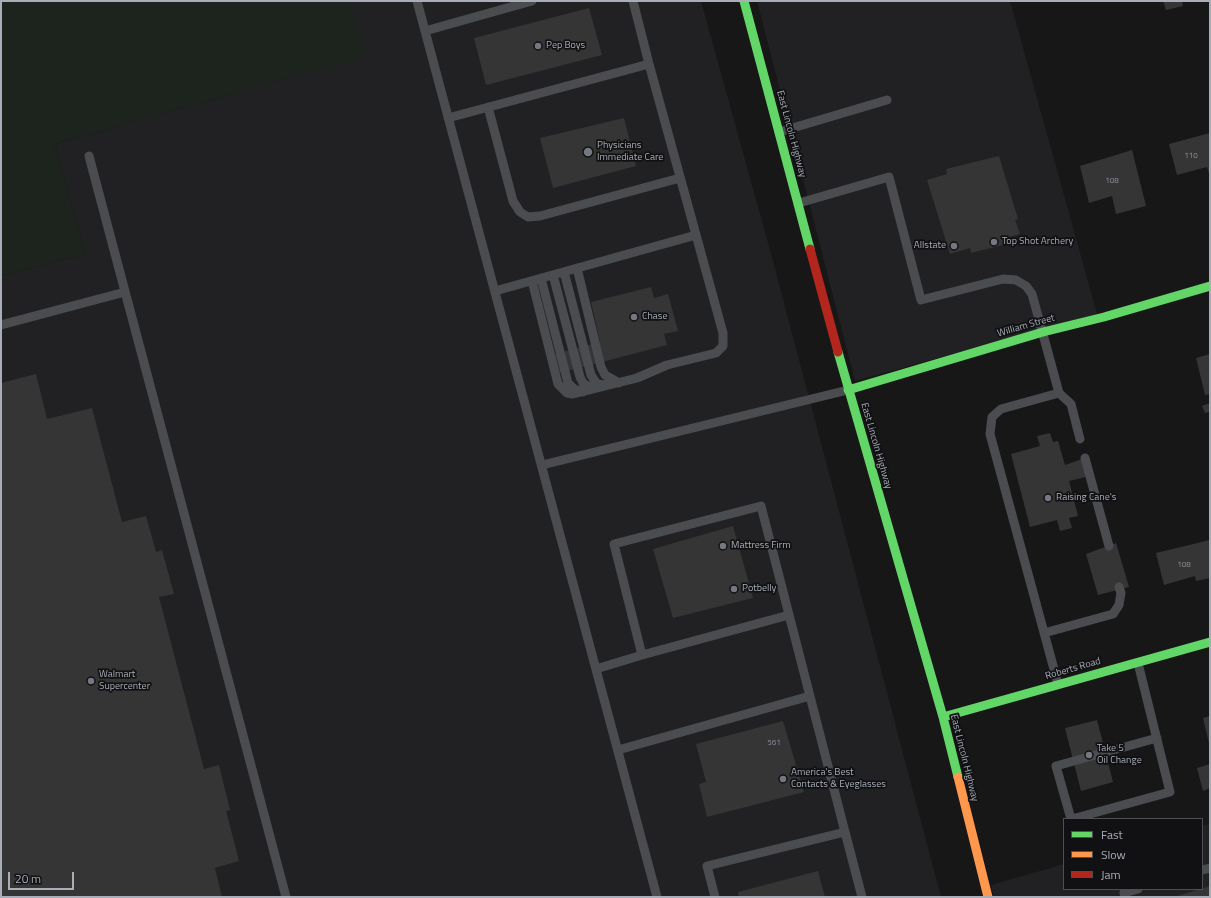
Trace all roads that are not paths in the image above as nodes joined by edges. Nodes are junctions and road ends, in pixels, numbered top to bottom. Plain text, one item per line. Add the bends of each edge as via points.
1 (417, 1) edge
2 (532, 1) edge
3 (633, 1) edge
4 (744, 1) edge
5 (425, 31) junction
6 (649, 64) junction
7 (887, 100) dead end
8 (488, 107) junction
9 (448, 118) junction
10 (779, 132) junction
11 (89, 156) dead end
12 (680, 178) junction
13 (799, 202) junction
14 (696, 235) junction
15 (577, 268) junction
16 (564, 272) junction
17 (553, 275) junction
18 (537, 279) junction
19 (1210, 286) edge
20 (495, 291) junction
21 (125, 292) junction
22 (1, 325) edge
23 (1043, 332) junction
24 (619, 383) junction
25 (607, 386) junction
26 (593, 389) junction
27 (848, 390) junction
28 (1059, 393) junction
29 (1080, 439) dead end
30 (1085, 458) dead end
31 (542, 465) junction
32 (1109, 546) dead end
33 (1120, 587) dead end
34 (789, 615) junction
35 (1044, 634) junction
36 (1210, 642) edge
37 (642, 655) junction
38 (1138, 663) junction
39 (596, 669) junction
40 (1058, 685) junction
41 (810, 696) junction
42 (943, 717) junction
43 (1157, 738) junction
44 (618, 750) junction
45 (1072, 818) edge
46 (1076, 818) edge
47 (845, 832) junction
48 (1134, 890) edge
49 (286, 897) edge
50 (657, 897) edge
51 (715, 897) edge
52 (862, 897) edge
53 (988, 897) edge
54 (1125, 897) edge

1 - 5 lane
2 - 5 lane
3 - 6 lane
4 - 10 main road, East Lincoln Highway
5 - 9 lane
6 - 8 lane
6 - 12 lane
7 - 10 lane
8 - 9 lane
8 - 12 lane via 513,201 520,212 528,218
9 - 20 lane
10 - 13 main road, East Lincoln Highway
11 - 21 lane
12 - 14 lane
13 - 23 lane via 889,177 921,300 1003,279 1016,280 1026,286 1032,294
13 - 27 main road, East Lincoln Highway
14 - 15 lane
14 - 24 lane via 723,333 723,346 716,353 667,365
15 - 16 lane
15 - 24 lane via 601,367 605,375
16 - 17 lane
16 - 25 lane via 591,375 597,384
17 - 18 lane
17 - 26 lane via 580,377 583,384
18 - 20 lane
18 - 26 lane via 558,384 567,393 573,394
19 - 23 main road, William Street
20 - 31 lane
21 - 22 lane
21 - 49 lane
23 - 27 main road, William Street
23 - 28 lane
24 - 25 lane
25 - 26 lane
27 - 31 lane
27 - 42 main road, East Lincoln Highway
28 - 29 lane via 1071,404
28 - 35 lane via 1001,409 992,417 990,434
30 - 32 lane
31 - 39 lane
33 - 35 lane via 1119,605 1113,614
34 - 37 lane
34 - 37 lane via 761,506 614,544
34 - 41 lane
35 - 40 lane
36 - 38 main road, Roberts Road
37 - 39 lane
38 - 40 main road, Roberts Road
38 - 43 lane
39 - 44 lane
40 - 42 main road, Roberts Road
41 - 44 lane
41 - 47 lane
42 - 53 main road, East Lincoln Highway
43 - 45 lane via 1056,766
43 - 46 lane via 1170,792
44 - 50 lane
47 - 51 lane via 707,866
47 - 52 lane
48 - 54 lane via 1124,893

